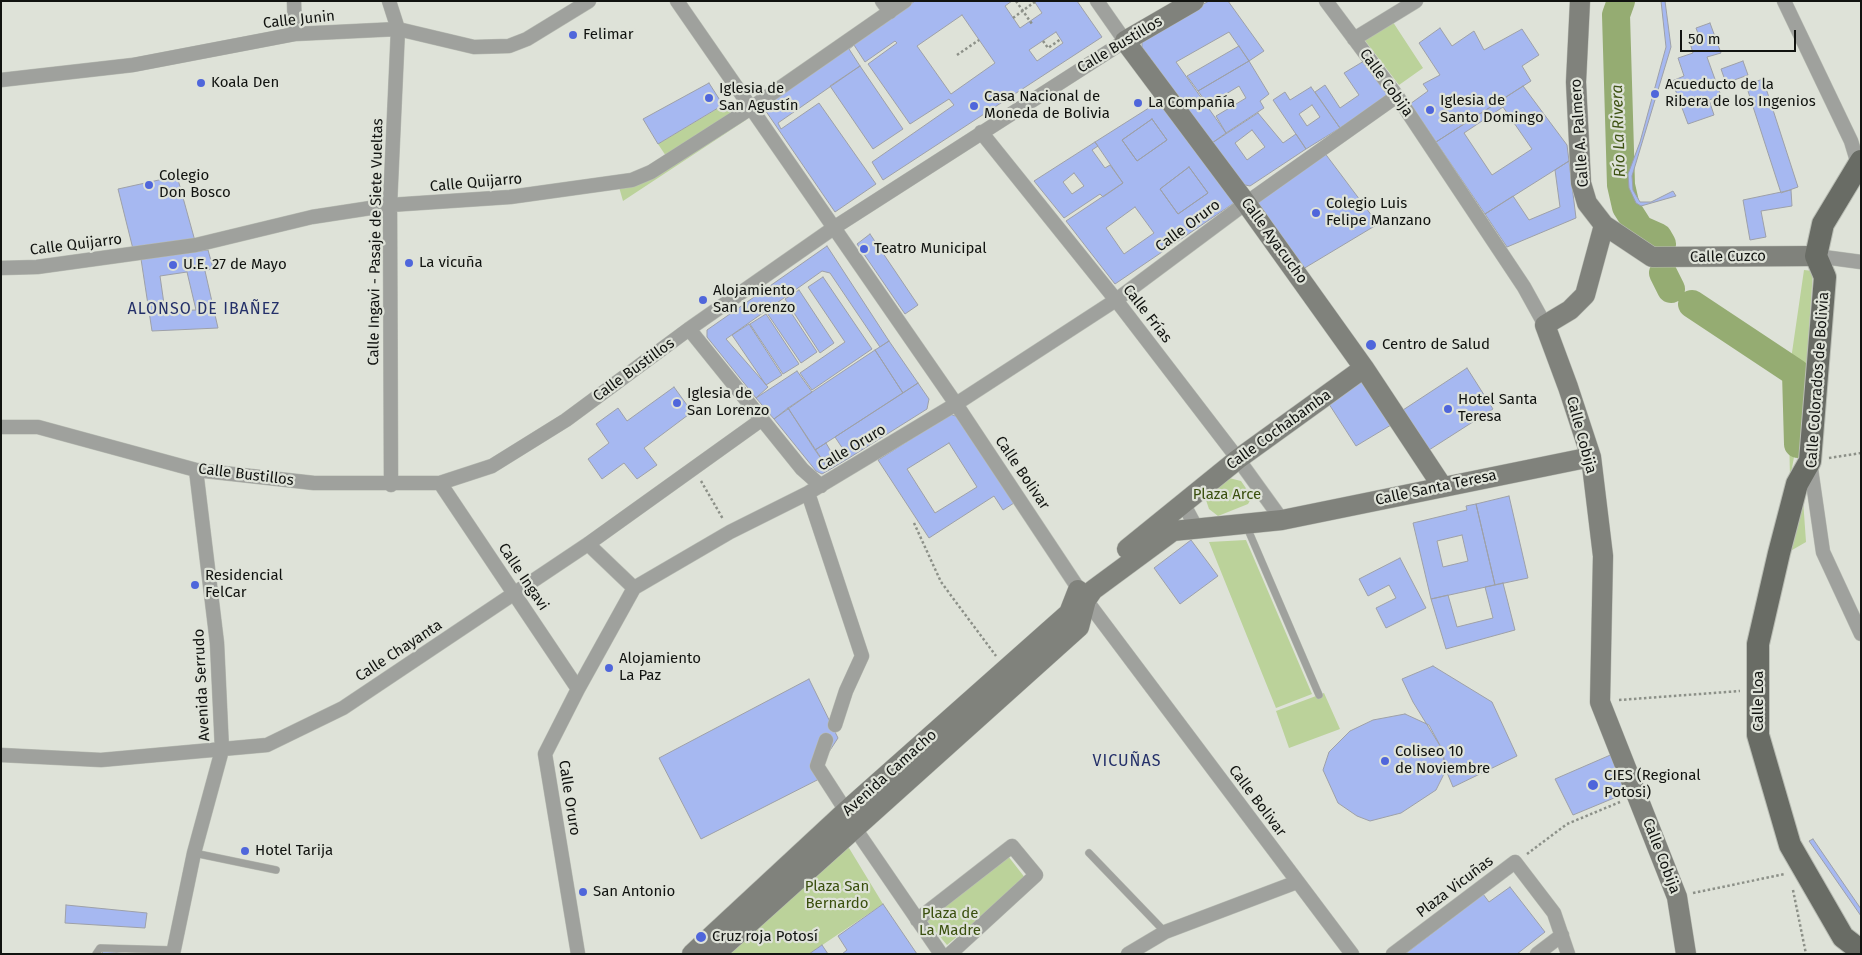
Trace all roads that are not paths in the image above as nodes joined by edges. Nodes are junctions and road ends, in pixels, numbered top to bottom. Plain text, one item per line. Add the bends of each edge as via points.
1 (294, 1) edge
2 (389, 1) edge
3 (589, 1) edge
4 (677, 1) edge
5 (905, 1) edge
6 (1097, 1) edge
7 (1194, 1) edge
8 (1326, 1) edge
9 (1416, 1) edge
10 (1580, 1) edge
11 (1784, 1) edge
12 (886, 6) edge
13 (398, 29) junction
14 (296, 34) junction
15 (1354, 39) junction
16 (1125, 41) junction
17 (1, 80) edge
18 (1397, 96) junction
19 (751, 108) junction
20 (981, 132) junction
21 (1860, 162) edge
22 (1246, 203) junction
23 (390, 206) junction
24 (1604, 225) junction
25 (835, 227) junction
26 (1816, 256) junction
27 (1861, 262) edge
28 (1, 268) edge
29 (1116, 300) junction
30 (1545, 325) junction
31 (689, 329) junction
32 (1364, 368) junction
33 (956, 404) junction
34 (761, 420) junction
35 (1, 427) edge
36 (1591, 457) junction
37 (1238, 459) junction
38 (1810, 461) junction
39 (196, 470) junction
40 (440, 483) junction
41 (392, 485) junction
42 (820, 486) junction
43 (1442, 486) junction
44 (808, 493) junction
45 (1183, 504) junction
46 (1282, 520) junction
47 (1245, 524) junction
48 (1197, 528) junction
49 (588, 544) junction
50 (634, 588) junction
51 (515, 594) junction
52 (1082, 594) junction
53 (1861, 634) edge
54 (578, 689) junction
55 (1319, 695) dead end
56 (835, 725) dead end
57 (826, 740) dead end
58 (222, 750) junction
59 (1, 755) edge
60 (850, 819) junction
61 (194, 853) junction
62 (1089, 853) dead end
63 (276, 870) dead end
64 (1297, 882) junction
65 (916, 920) junction
66 (1165, 932) junction
67 (1562, 935) junction
68 (174, 952) edge
69 (1861, 952) edge
70 (96, 954) edge
71 (578, 954) edge
72 (692, 954) edge
73 (715, 954) edge
74 (941, 954) edge
75 (950, 954) edge
76 (1128, 954) edge
77 (1352, 954) edge
78 (1393, 954) edge
79 (1537, 954) edge
80 (1568, 954) edge
81 (1686, 954) edge

1 - 14 street
2 - 13 street, Calle Ingavi - Pasaje de Siete Vueltas
3 - 13 street, Calle Junin via 527,39 509,46 474,47
4 - 19 street, Calle Bolivar
5 - 12 street, Calle Quijarro
6 - 16 street, Calle Ayacucho
7 - 16 main road, Calle Bustillos
8 - 15 street, Calle Cobija
9 - 15 street
10 - 24 main road, Calle A. Palmero via 1576,82 1581,183 1587,204
11 - 21 street
12 - 19 street, Calle Quijarro
13 - 14 street, Calle Junin
13 - 23 street, Calle Ingavi - Pasaje de Siete Vueltas
14 - 17 street, Calle Junin via 133,65
15 - 18 street, Calle Cobija
16 - 20 street, Calle Bustillos
16 - 22 main road, Calle Ayacucho
18 - 22 street, Calle Oruro
18 - 30 street, Calle Cobija
19 - 23 street, Calle Quijarro via 651,172 632,180 510,197
19 - 25 street, Calle Bolivar
20 - 25 street, Calle Bustillos
20 - 29 street, Calle Frías
21 - 26 main road via 1824,224
22 - 29 street, Calle Oruro
22 - 32 main road, Calle Ayacucho
23 - 28 street, Calle Quijarro via 312,217 196,245 38,267
23 - 41 street, Calle Ingavi - Pasaje de Siete Vueltas
24 - 26 main road, Calle Cuzco via 1652,257
24 - 30 main road via 1585,295 1570,310
25 - 31 street, Calle Bustillos
25 - 33 street, Calle Bolivar
26 - 27 street, Calle Cuzco
26 - 38 main road, Calle Colorados de Bolivia via 1825,277
29 - 33 street, Calle Oruro
29 - 37 street, Calle Frías
30 - 36 main road, Calle Cobija
31 - 34 street
31 - 40 street, Calle Bustillos via 558,425 492,466
32 - 37 main road, Calle Cochabamba
32 - 43 main road, Calle Ayacucho
33 - 42 street, Calle Oruro
33 - 52 street, Calle Bolivar
34 - 42 street via 802,470
34 - 49 street, Calle Chayanta
35 - 39 street, Calle Bustillos via 38,428
36 - 43 main road, Calle Santa Teresa
36 - 81 main road, Calle Cobija via 1603,556 1600,702 1677,897
37 - 45 main road, Calle Cochabamba
37 - 46 street, Calle Frías
38 - 53 street, Calle Colorados de Bolivia via 1823,552
38 - 69 main road, Calle Loa via 1798,484 1758,644 1758,734 1790,845 1843,937
39 - 41 street, Calle Bustillos via 314,483
39 - 58 street, Avenida Serrudo via 217,643
40 - 41 street, Calle Bustillos
40 - 51 street, Calle Ingavi
42 - 44 street, Calle Oruro
43 - 46 main road, Calle Santa Teresa
44 - 50 street, Calle Oruro via 730,532
44 - 56 street via 862,656
45 - 48 street
45 - 52 main road, Calle Cochabamba
46 - 47 main road
47 - 48 main road
47 - 55 lane
48 - 52 main road via 1173,531 1093,590
49 - 50 street
49 - 51 street, Calle Chayanta
50 - 54 street, Calle Oruro
51 - 54 street, Calle Ingavi
51 - 58 street, Calle Chayanta via 343,708 267,745
52 - 60 main road, Avenida Camacho via 1069,613
52 - 60 main road, Avenida Camacho via 1079,627
52 - 64 street, Calle Bolivar
54 - 71 street, Calle Oruro via 545,754
57 - 60 street via 817,766
58 - 59 street, Calle Chayanta via 101,760
58 - 61 street, Avenida Serrudo
60 - 65 street
60 - 72 main road, Avenida Camacho
60 - 73 main road, Avenida Camacho
61 - 63 lane
61 - 68 street, Avenida Serrudo
62 - 66 lane
64 - 66 street
64 - 77 street, Calle Bolivar
65 - 74 street
65 - 75 street via 1012,846 1036,875
66 - 76 street
67 - 78 street, Plaza Vicuñas via 1554,913 1515,862
67 - 79 street
67 - 80 street, Plaza Vicuñas
68 - 70 lane via 100,948

